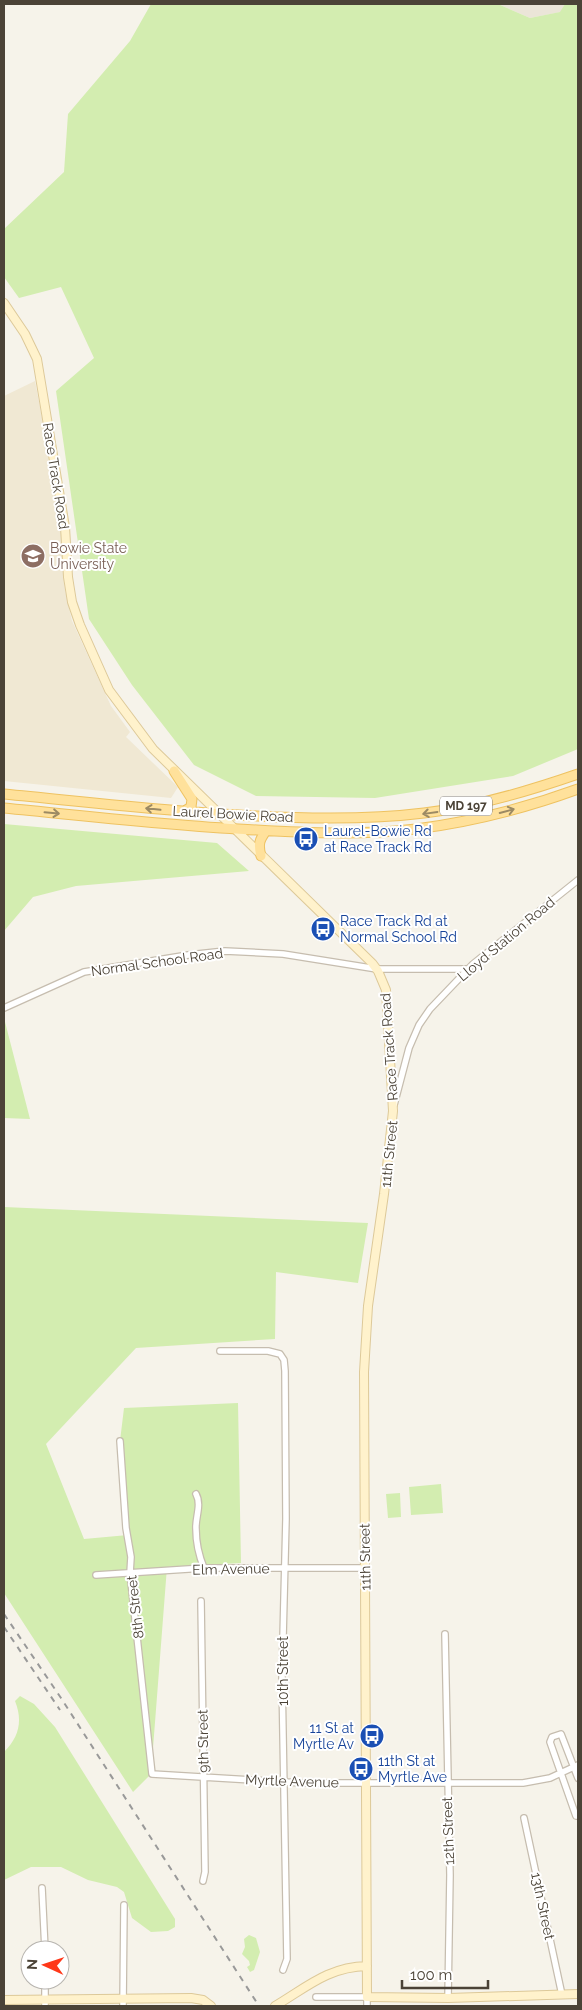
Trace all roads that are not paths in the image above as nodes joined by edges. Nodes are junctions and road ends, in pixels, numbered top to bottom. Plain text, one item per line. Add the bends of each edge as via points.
1 (4, 304) edge
2 (174, 771) junction
3 (578, 774) edge
4 (578, 789) edge
5 (4, 794) edge
6 (4, 808) edge
7 (183, 812) junction
8 (219, 814) junction
9 (233, 829) junction
10 (266, 831) junction
11 (262, 856) junction
12 (578, 880) edge
13 (377, 969) junction
14 (465, 970) junction
15 (4, 1008) edge
16 (393, 1110) junction
17 (220, 1351) dead end
18 (120, 1441) dead end
19 (196, 1494) dead end
20 (204, 1568) junction
21 (285, 1568) junction
22 (365, 1568) junction
23 (130, 1573) junction
24 (96, 1575) dead end
25 (202, 1601) dead end
26 (445, 1634) dead end
27 (576, 1766) edge
28 (152, 1774) joint
29 (560, 1774) junction
30 (204, 1777) junction
31 (578, 1778) edge
32 (285, 1782) junction
33 (367, 1783) junction
34 (447, 1783) junction
35 (578, 1816) edge
36 (524, 1818) dead end
37 (203, 1880) dead end
38 (42, 1888) dead end
39 (124, 1904) dead end
40 (45, 1940) edge
41 (367, 1966) junction
42 (283, 1970) dead end
43 (45, 1990) edge
44 (578, 1994) edge
45 (562, 1995) junction
46 (367, 1997) junction
47 (4, 1998) edge
48 (316, 1998) dead end
49 (448, 1998) junction
50 (123, 2002) edge
51 (45, 2003) edge
52 (211, 2006) edge
53 (275, 2006) edge
54 (367, 2006) edge

1 - 2 main road, Race Track Road via 37,359 65,527 72,602 80,625 109,690 142,737
2 - 7 main road via 192,799 191,807
2 - 8 main road, Race Track Road
3 -> 8 main road, Laurel Bowie Road / MD 197 via 454,809 411,815 333,819
10 -> 4 main road, Laurel Bowie Road / MD 197 via 417,829 500,813
7 -> 5 main road, Laurel Bowie Road / MD 197
6 -> 9 main road, Laurel Bowie Road / MD 197
7 - 8 main road, Laurel Bowie Road / MD 197
8 - 9 main road, Race Track Road
9 - 10 main road, Laurel Bowie Road / MD 197
9 - 11 main road, Race Track Road
10 - 11 main road via 258,846
11 - 13 main road, Race Track Road
12 - 14 street, Lloyd Station Road
13 - 14 street, Normal School Road
13 - 15 street, Normal School Road via 283,954 225,951 84,972
13 - 16 main road, Race Track Road via 386,990
14 - 16 street, Lloyd Station Road via 419,1025 409,1048
16 - 22 main road, 11th Street via 365,1342
17 - 21 street, 10th Street via 268,1351 280,1354 284,1360
18 - 23 street, 8th Street
19 - 20 street via 199,1500 197,1546
20 - 21 street, Elm Avenue
20 - 23 street, Elm Avenue
21 - 22 street, Elm Avenue
21 - 32 street, 10th Street via 282,1685
22 - 33 main road, 11th Street
23 - 24 street, Elm Avenue
23 - 28 street, 8th Street
25 - 30 street, 9th Street
26 - 34 street, 12th Street
27 - 29 street, Myrtle Avenue
27 - 29 street via 561,1734 556,1735 550,1742
27 - 31 street
28 - 30 street, Myrtle Avenue
29 - 34 street, Myrtle Avenue via 534,1782
29 - 35 street
30 - 32 street, Myrtle Avenue
30 - 37 street, 9th Street
32 - 33 street, Myrtle Avenue
32 - 42 street, 10th Street via 287,1959
33 - 34 street, Myrtle Avenue
33 - 41 main road, 11th Street
34 - 49 street, 12th Street via 450,1875
36 - 45 street, 13th Street
38 - 40 street
39 - 50 street
41 - 46 main road, 11th Street
41 - 53 main road via 349,1966 331,1972
43 - 51 street
44 - 45 main road
45 - 49 main road
46 - 48 street
46 - 49 main road
46 - 54 street, 11th Street
47 - 51 main road
50 - 51 main road
50 - 52 main road via 195,1998

